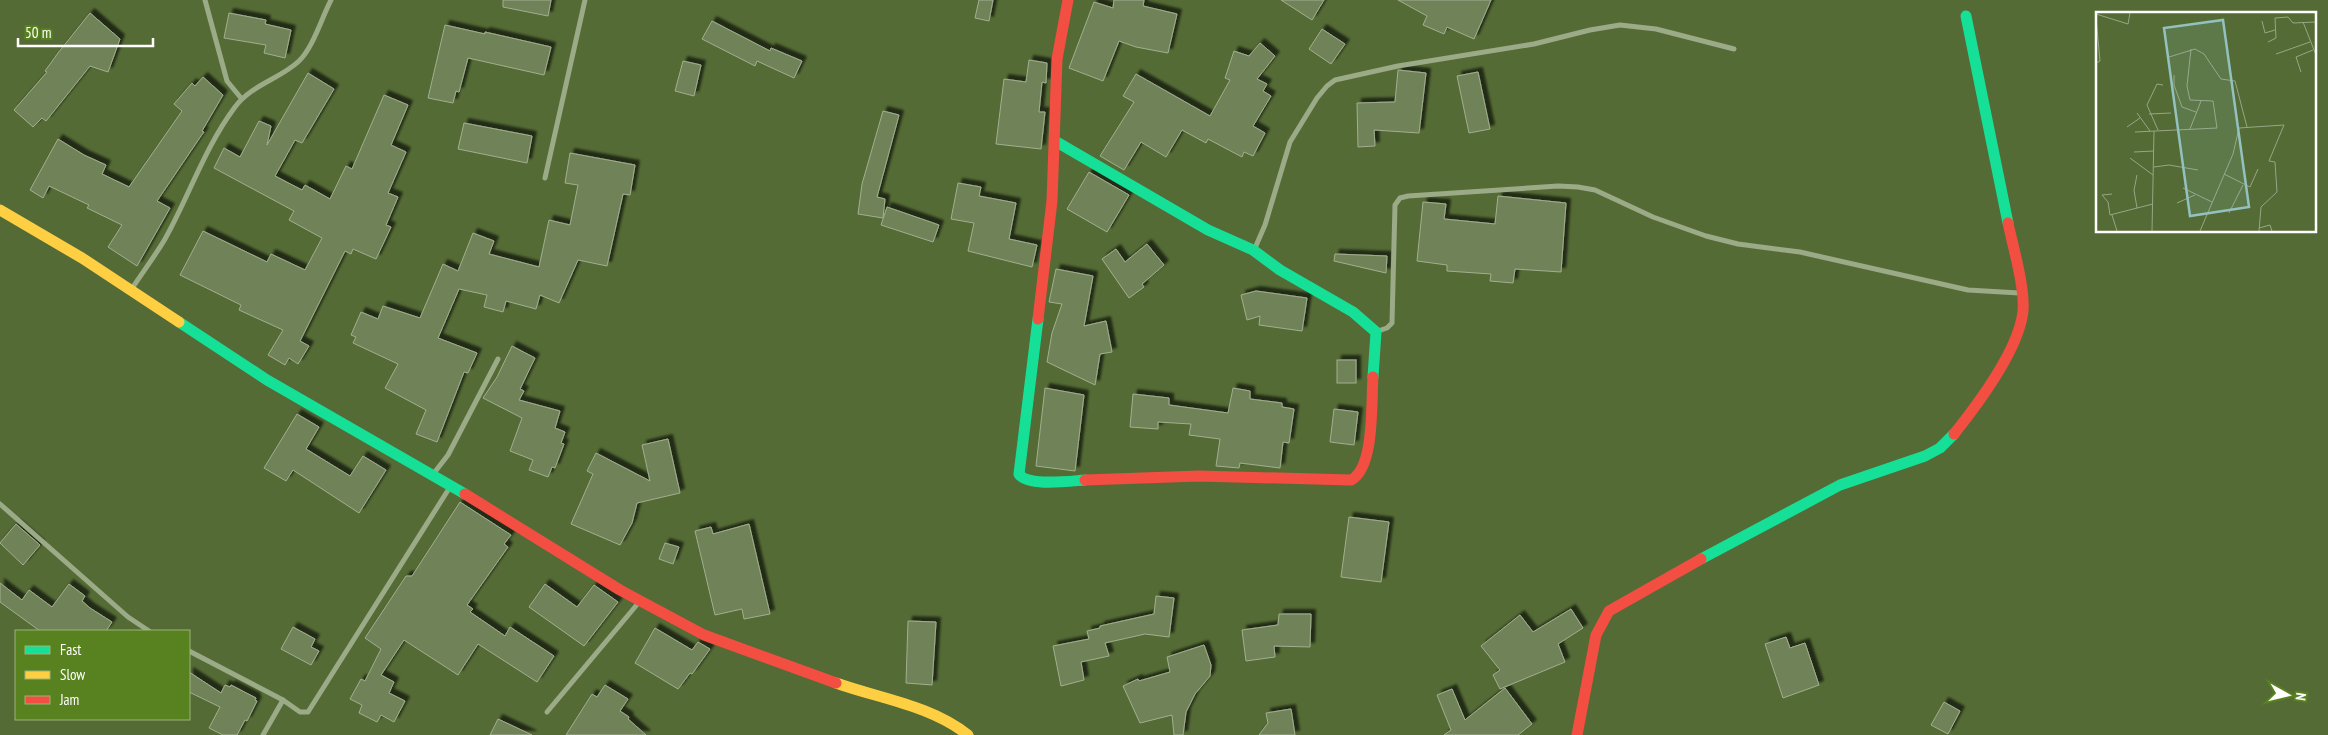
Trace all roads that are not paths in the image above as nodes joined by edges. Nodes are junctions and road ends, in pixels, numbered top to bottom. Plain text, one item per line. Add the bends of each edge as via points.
1 (205, 0) edge
2 (331, 0) edge
3 (584, 0) edge
4 (1068, 0) edge
5 (1966, 16) dead end
6 (1734, 49) dead end
7 (241, 98) junction
8 (1055, 141) junction
9 (545, 178) dead end
10 (0, 210) edge
11 (1253, 250) junction
12 (131, 290) junction
13 (2022, 293) junction
14 (1376, 332) junction
15 (498, 359) dead end
16 (434, 474) junction
17 (452, 485) junction
18 (0, 504) edge
19 (640, 601) junction
20 (148, 630) edge
21 (190, 653) edge
22 (284, 700) junction
23 (547, 712) dead end
24 (263, 735) edge
25 (968, 735) edge
26 (1577, 735) edge

1 - 7 street via 227,81
2 - 7 street via 300,60
3 - 9 street
4 - 8 street via 1058,59
5 - 13 street
6 - 11 street via 1656,29 1620,25 1335,80 1317,98 1290,142 1265,225
7 - 12 street via 220,129 164,240
8 - 11 street via 1208,230
8 - 14 street via 1047,248 1019,474 1024,480 1199,476 1352,480 1362,472 1368,451
10 - 12 street
11 - 14 street via 1280,270 1353,312
12 - 16 street via 267,380
13 - 14 street via 1968,290 1800,252 1738,244 1676,226 1595,190 1558,186 1400,198 1395,205 1392,323
13 - 26 street via 2023,311 2013,346 1973,410 1940,448 1840,485 1709,554 1609,612 1596,635
15 - 16 street via 448,454
16 - 17 street
17 - 19 street
17 - 22 street via 312,707 308,712 300,712
18 - 20 street via 128,617
19 - 23 street
19 - 25 street via 704,635 848,688 936,716
21 - 22 street
22 - 24 street

